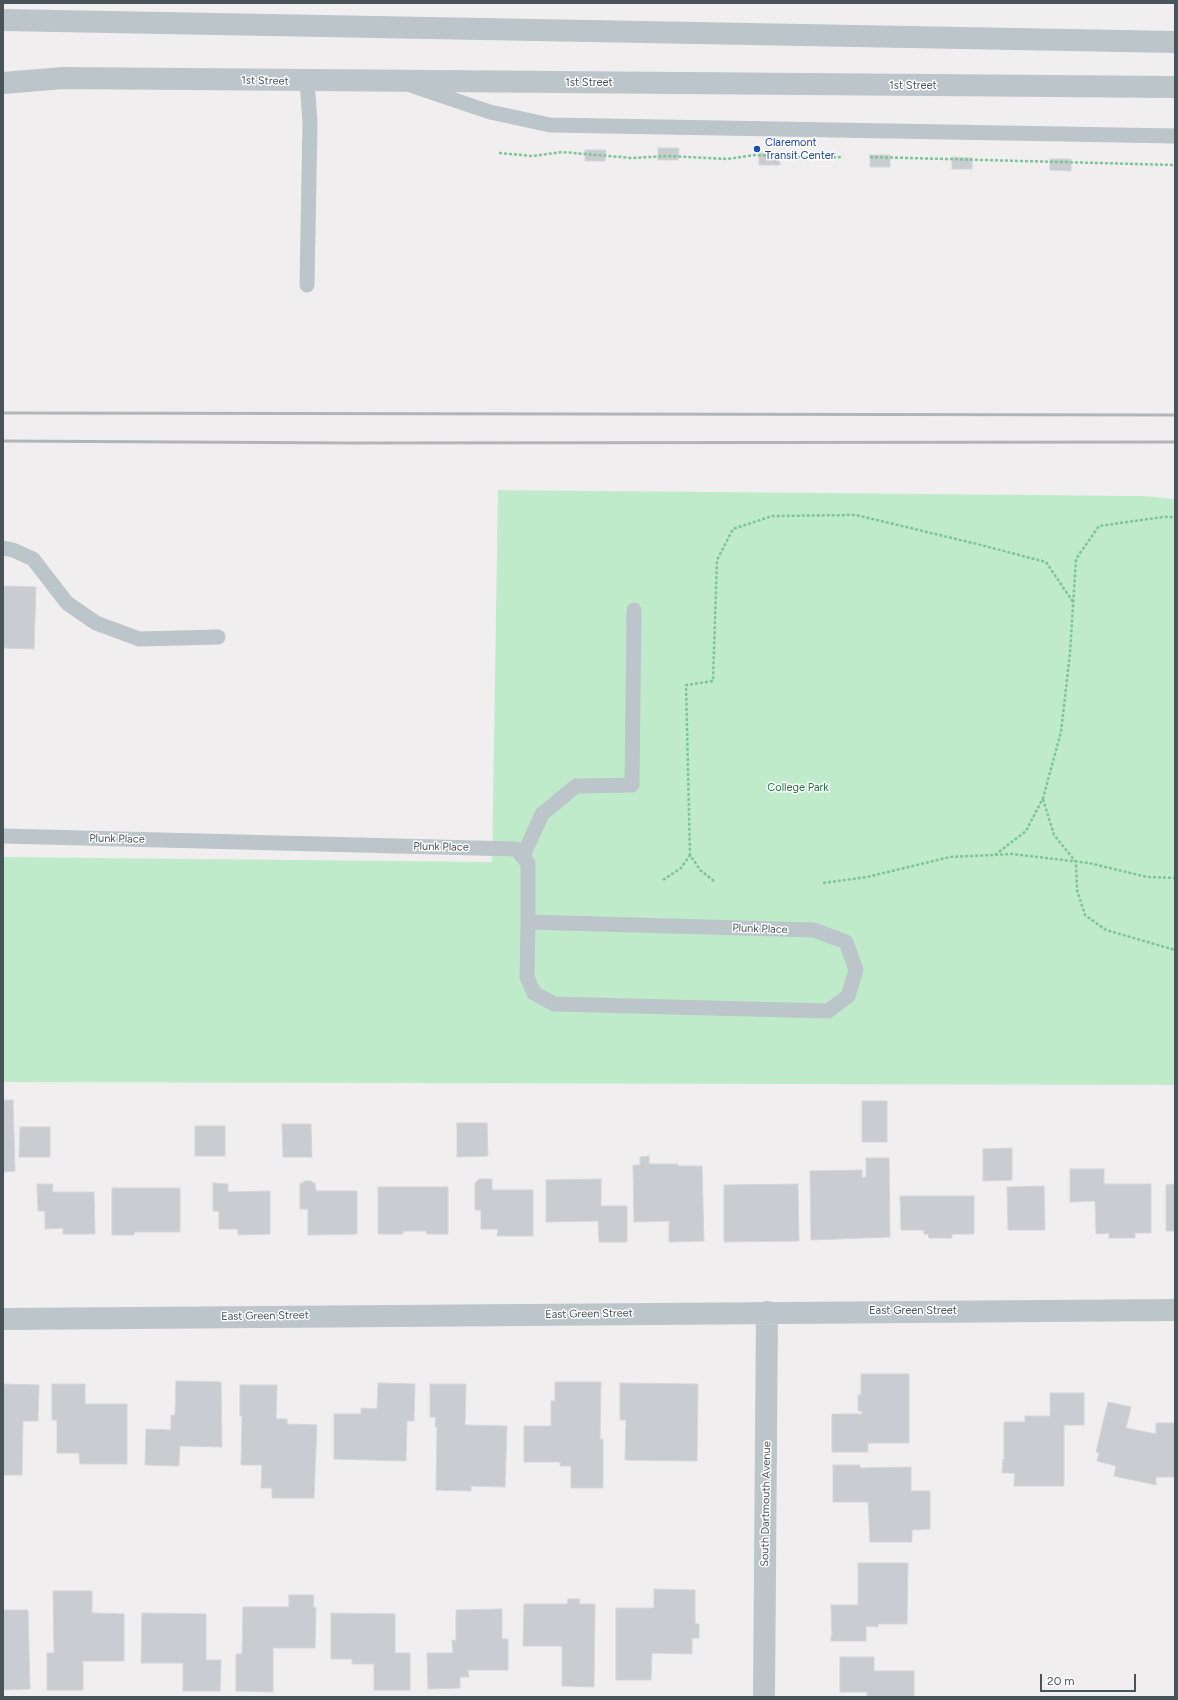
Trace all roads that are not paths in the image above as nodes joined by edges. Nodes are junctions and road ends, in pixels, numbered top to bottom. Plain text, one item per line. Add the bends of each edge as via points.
1 (3, 20) edge
2 (1175, 42) edge
3 (307, 81) junction
4 (403, 82) junction
5 (3, 83) edge
6 (1175, 87) edge
7 (1175, 136) edge
8 (307, 285) dead end
9 (3, 548) edge
10 (634, 610) dead end
11 (218, 637) dead end
12 (3, 836) edge
13 (523, 856) junction
14 (528, 922) junction
15 (1175, 1310) edge
16 (767, 1312) junction
17 (3, 1319) edge
18 (764, 1697) edge

1 - 2 street
3 - 4 street, 1st Street
3 - 5 street, 1st Street via 63,78
3 - 8 lane via 310,123
4 - 6 street, 1st Street
4 - 7 lane via 490,112 550,125
9 - 11 lane via 33,559 67,604 96,623 138,639
10 - 13 lane via 632,785 576,786 542,814
12 - 13 lane, Plunk Place via 516,849
13 - 14 lane via 528,863
14 - 14 lane, Plunk Place via 814,930 846,942 856,970 848,996 828,1011 554,1004 534,993 527,977
15 - 16 street, East Green Street
16 - 17 street, East Green Street
16 - 18 street, South Dartmouth Avenue

